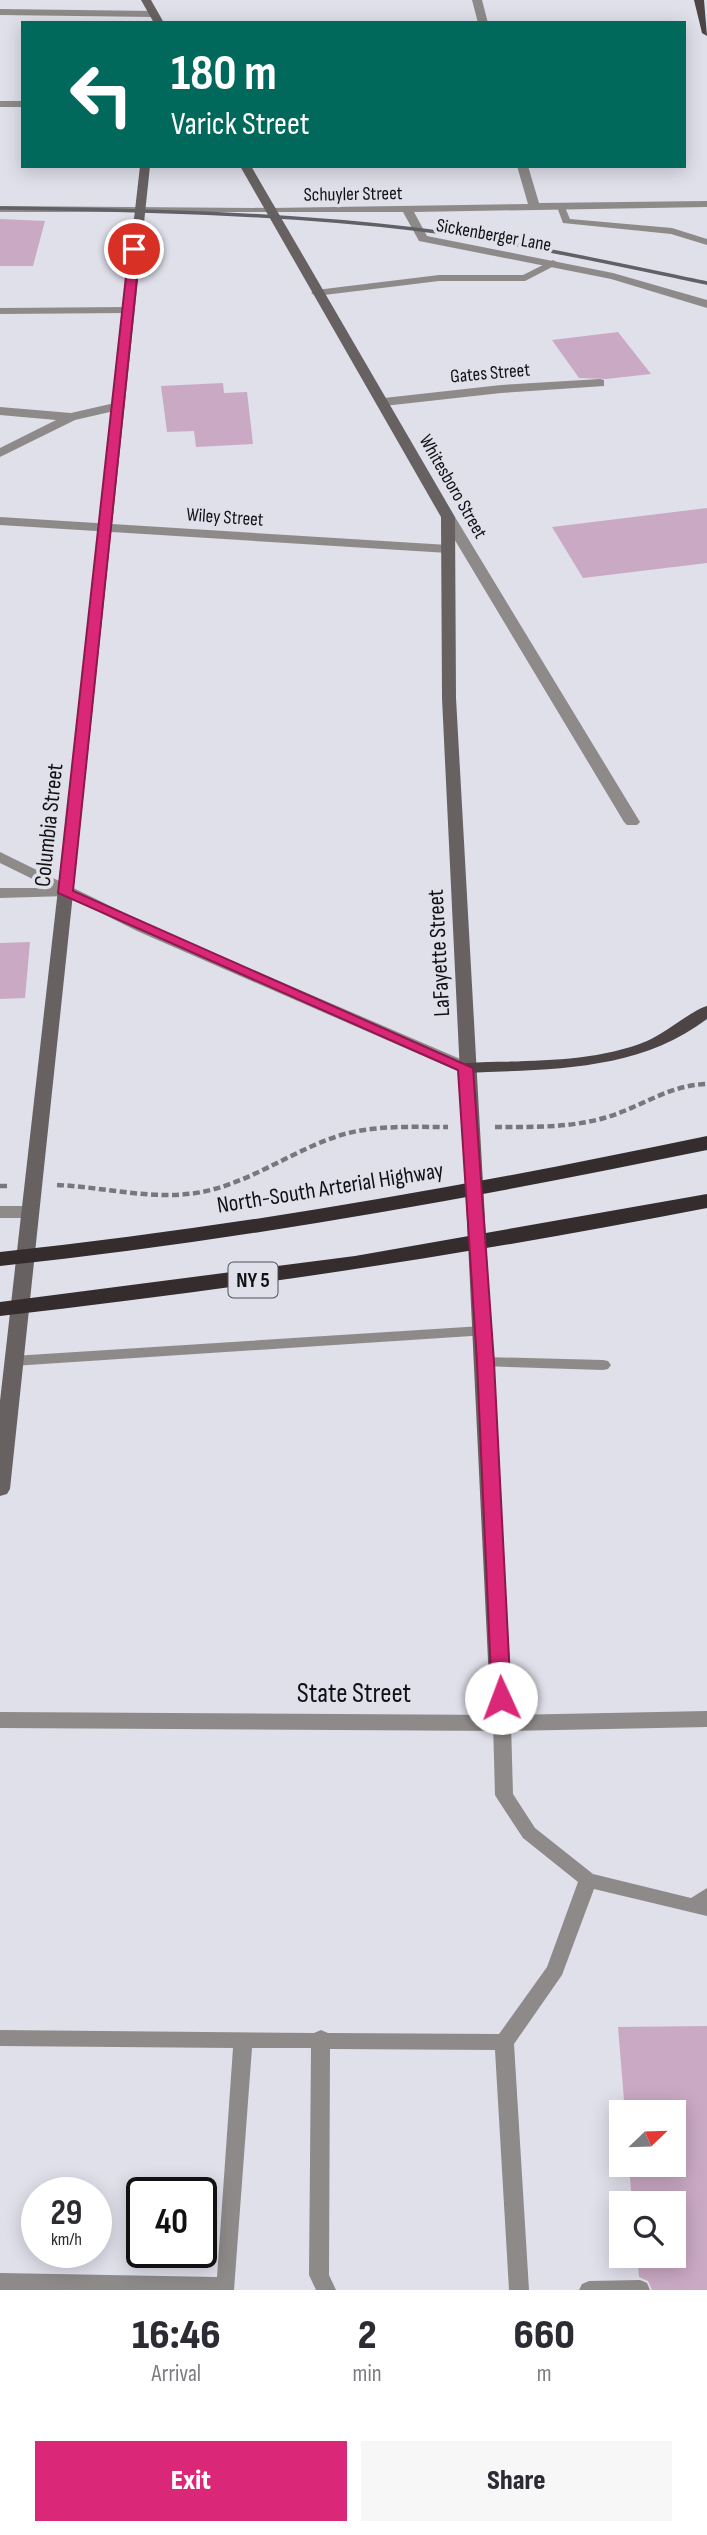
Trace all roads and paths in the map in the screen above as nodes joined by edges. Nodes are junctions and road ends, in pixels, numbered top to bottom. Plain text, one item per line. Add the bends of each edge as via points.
1 (146, 0) edge
2 (477, 0) edge
3 (699, 0) edge
4 (0, 12) edge
5 (156, 18) edge
6 (482, 21) edge
7 (707, 33) edge
8 (0, 104) edge
9 (21, 104) edge
10 (145, 168) edge
11 (246, 168) edge
12 (523, 168) edge
13 (707, 204) edge
14 (561, 207) junction
15 (535, 208) junction
16 (0, 209) edge
17 (407, 210) junction
18 (139, 211) junction
19 (271, 211) junction
20 (707, 242) edge
21 (553, 263) junction
22 (316, 293) junction
23 (707, 304) edge
24 (128, 310) junction
25 (0, 311) edge
26 (600, 383) dead end
27 (384, 402) junction
28 (119, 406) junction
29 (0, 411) edge
30 (71, 417) junction
31 (0, 453) edge
32 (448, 517) junction
33 (0, 521) edge
34 (104, 527) junction
35 (448, 549) junction
36 (632, 822) dead end
37 (0, 858) edge
38 (0, 893) edge
39 (66, 893) junction
40 (707, 1011) edge
41 (466, 1068) junction
42 (707, 1084) edge
43 (471, 1127) junction
44 (707, 1143) edge
45 (33, 1185) junction
46 (0, 1186) edge
47 (707, 1200) edge
48 (0, 1212) edge
49 (30, 1212) junction
50 (0, 1259) edge
51 (0, 1309) edge
52 (482, 1331) junction
53 (485, 1362) junction
54 (603, 1365) dead end
55 (9, 1367) edge
56 (3, 1436) edge
57 (0, 1489) edge
58 (707, 1719) edge
59 (0, 1720) edge
60 (502, 1723) junction
61 (588, 1880) junction
62 (702, 1903) edge
63 (0, 2038) edge
64 (321, 2038) junction
65 (243, 2042) junction
66 (504, 2042) junction
67 (0, 2282) edge
68 (639, 2289) edge
69 (326, 2290) edge
70 (519, 2290) edge
71 (589, 2290) edge

1 - 5 street
2 - 6 street
3 - 7 main road
4 - 5 street
8 - 9 street
10 - 18 street, Columbia Street
11 - 19 street, Whitesboro Street
12 - 15 street
13 - 14 street, Schuyler Street
14 - 15 street, Schuyler Street
14 - 20 lane via 566,220 672,231
15 - 17 street, Schuyler Street
16 - 18 street, Schuyler Street
17 - 19 street, Schuyler Street
17 - 21 street, Sickenberger Lane via 423,239
18 - 19 street, Schuyler Street
18 - 24 street, Columbia Street
19 - 22 street, Whitesboro Street
21 - 22 lane via 525,278 439,278
21 - 23 street, Sickenberger Lane
22 - 27 street, Whitesboro Street
24 - 25 lane
24 - 28 street, Columbia Street
26 - 27 street, Gates Street
27 - 32 street, Whitesboro Street
28 - 30 street
28 - 34 street, Columbia Street
29 - 30 street
30 - 31 street
32 - 35 street, LaFayette Street
32 - 36 street, Whitesboro Street
33 - 34 street, Wiley Street
34 - 35 street, Wiley Street
34 - 39 street, Columbia Street
35 - 41 street, LaFayette Street via 449,698
37 - 39 street
38 - 39 street
39 - 41 street
39 - 45 street, Columbia Street
40 - 41 main road via 690,1026 610,1058 554,1066
41 - 43 street, LaFayette Street
42 - 43 path via 673,1087 621,1112 584,1123
43 - 45 path via 370,1129 328,1139 240,1184 197,1193 146,1195 91,1185
43 - 52 street, LaFayette Street
44 - 50 highway, North-South Arterial Highway / NY 5 via 389,1204 113,1249
45 - 46 path
45 - 49 street, Columbia Street
47 - 51 highway, NY 5 via 584,1227 290,1275
48 - 49 street
49 - 55 street, Columbia Street
52 - 53 street, LaFayette Street
52 - 55 lane
53 - 54 lane
53 - 60 street, LaFayette Street
55 - 56 street, Columbia Street
56 - 57 street, Columbia Street
58 - 60 street, State Street
59 - 60 street, State Street
60 - 61 lane via 504,1795 529,1833
61 - 62 lane
61 - 66 lane via 555,1970
63 - 65 lane
64 - 65 lane
64 - 66 lane
64 - 69 lane via 319,2275
65 - 67 lane via 226,2286
66 - 70 lane
68 - 71 lane

